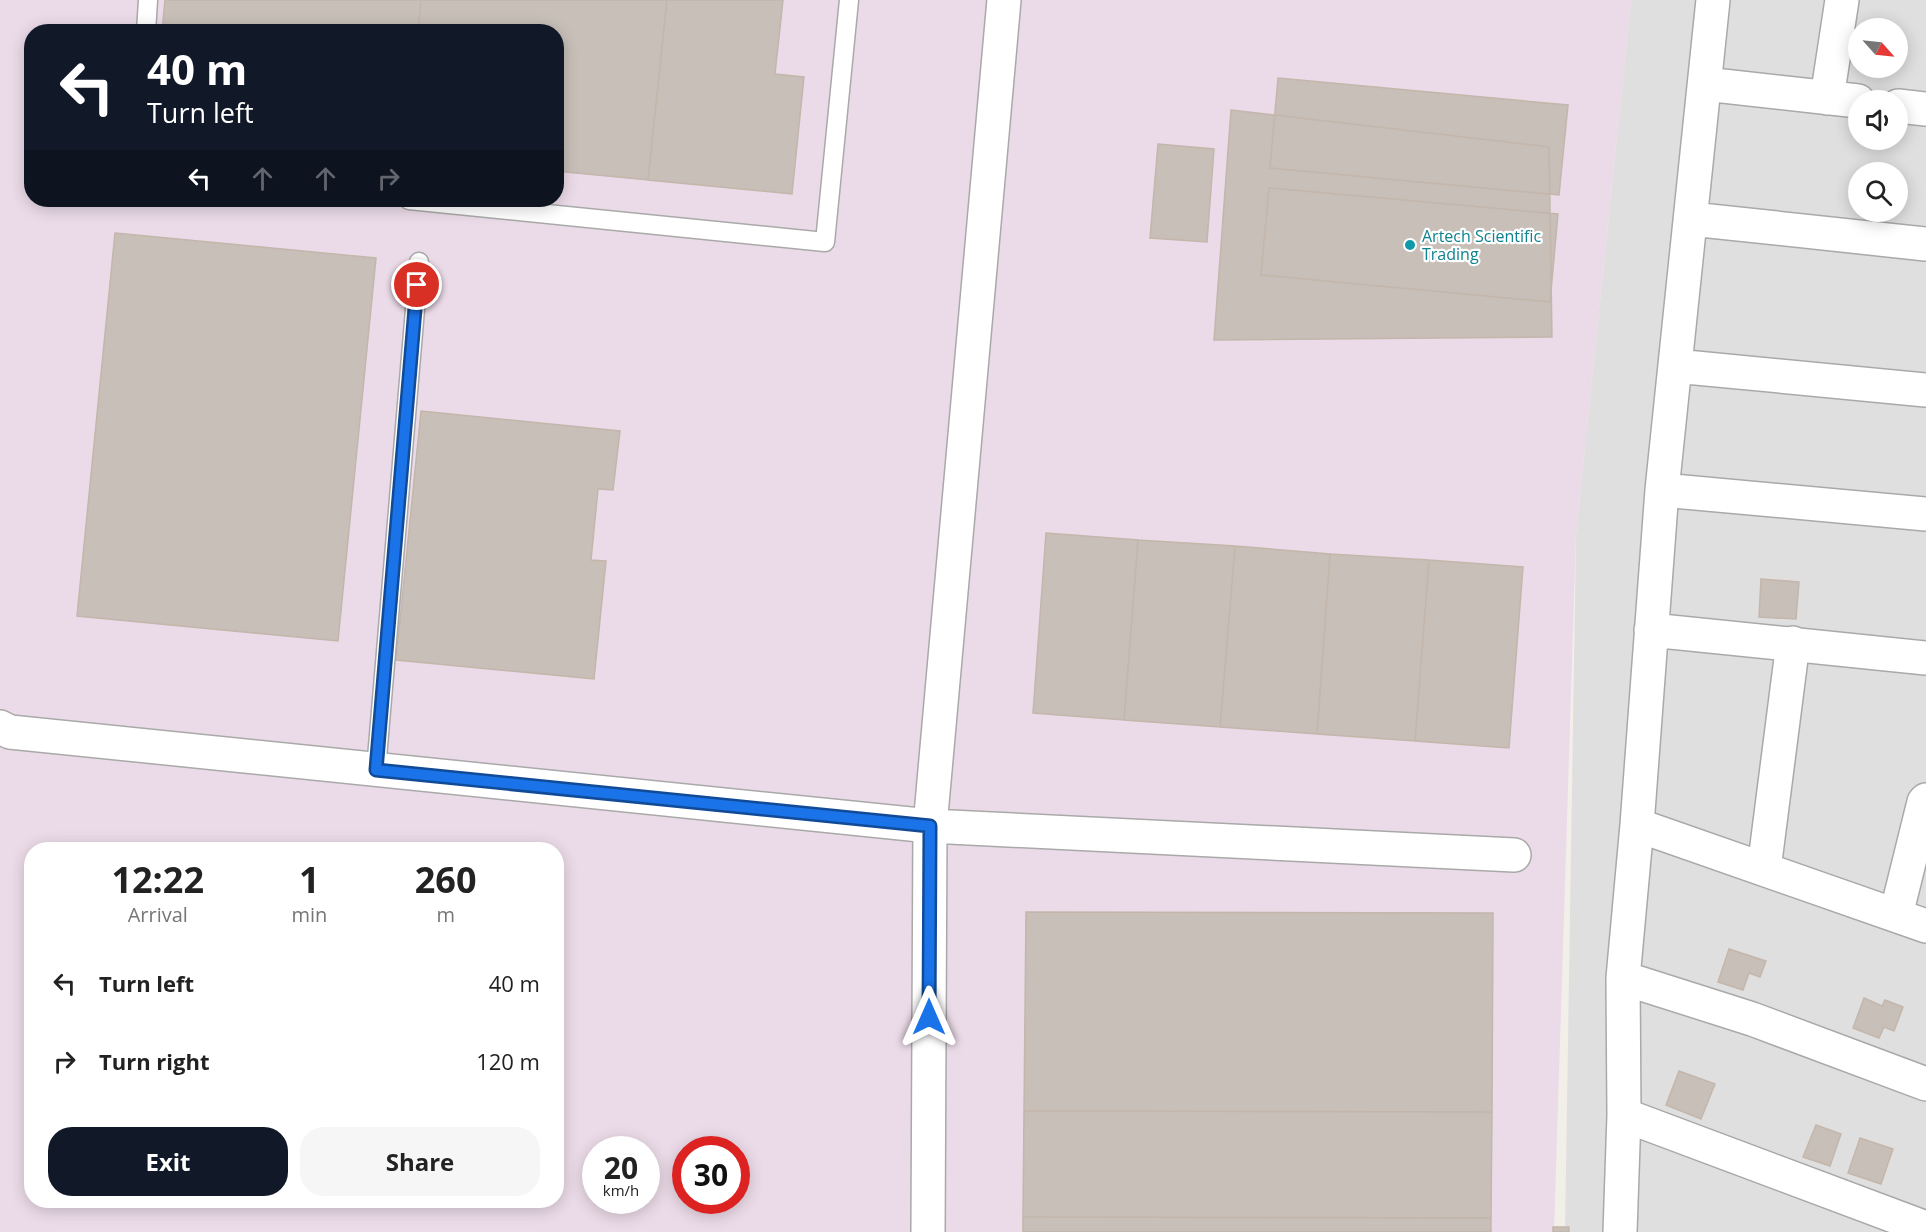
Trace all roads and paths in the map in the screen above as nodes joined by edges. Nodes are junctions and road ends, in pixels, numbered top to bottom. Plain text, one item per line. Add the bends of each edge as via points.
1 (148, 0) edge
2 (849, 0) edge
3 (1004, 0) edge
4 (1713, 0) edge
5 (1842, 0) edge
6 (146, 24) edge
7 (1705, 84) junction
8 (1843, 100) edge
9 (1908, 107) edge
10 (1926, 109) edge
11 (478, 207) edge
12 (1691, 219) junction
13 (1926, 244) edge
14 (419, 262) dead end
15 (1675, 366) junction
16 (1926, 390) edge
17 (1662, 490) junction
18 (1926, 514) edge
19 (1651, 630) junction
20 (1793, 643) junction
21 (1926, 658) edge
22 (3, 732) edge
23 (376, 770) junction
24 (1926, 800) edge
25 (1637, 825) junction
26 (930, 826) junction
27 (1514, 855) dead end
28 (1764, 869) junction
29 (1896, 915) junction
30 (1926, 926) edge
31 (1623, 978) junction
32 (1926, 1084) edge
33 (1624, 1115) junction
34 (1926, 1228) edge
35 (928, 1232) edge
36 (1620, 1232) edge

1 - 6 lane
2 - 11 lane via 825,242
3 - 26 street
4 - 7 street
5 - 8 street
7 - 8 street
7 - 12 street
9 - 10 street
12 - 13 street
12 - 15 street
14 - 23 lane
15 - 16 street
15 - 17 street
17 - 18 street
17 - 19 street
19 - 20 street
19 - 25 street
20 - 21 street
20 - 28 street
22 - 23 street
23 - 26 street
24 - 29 street
25 - 28 street
25 - 31 street
26 - 27 street
26 - 35 street
28 - 29 street
29 - 30 street
31 - 32 street via 1752,1019
31 - 33 street
33 - 34 street
33 - 36 street

